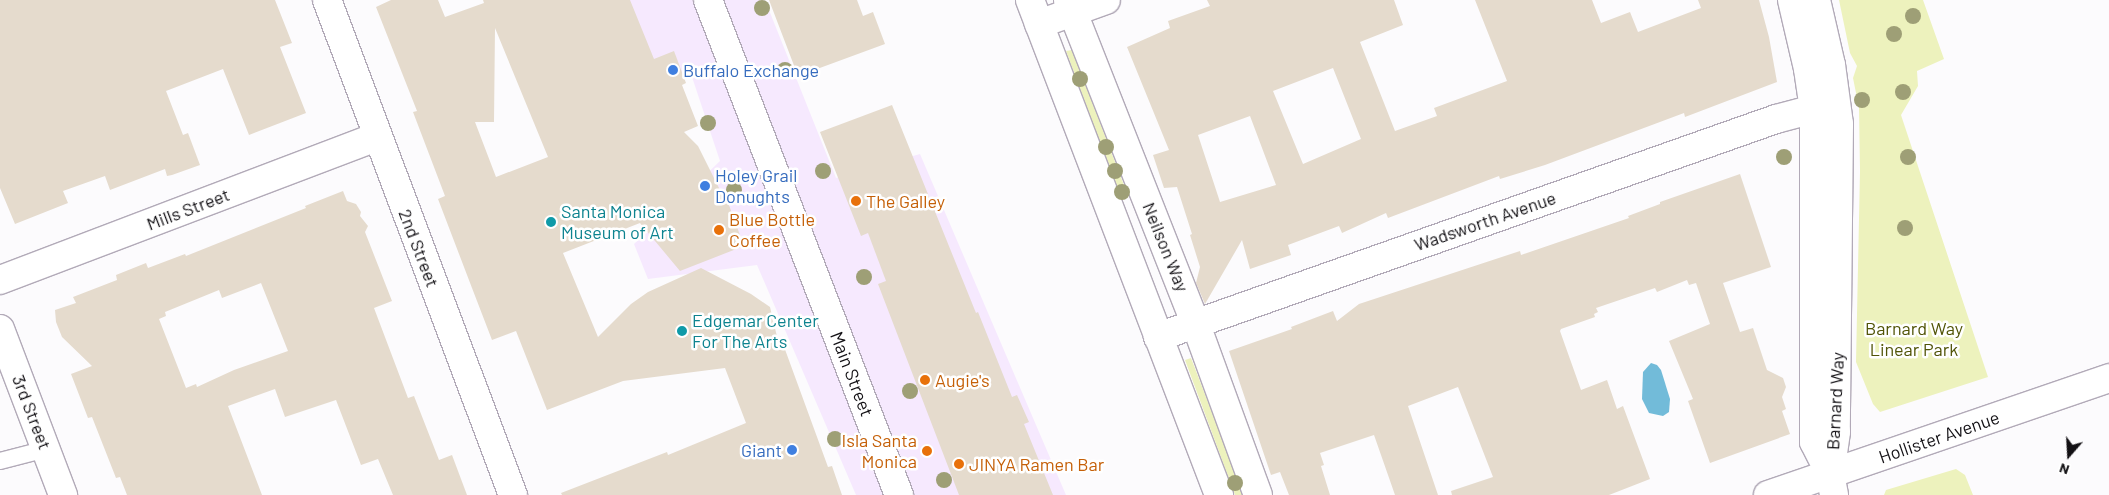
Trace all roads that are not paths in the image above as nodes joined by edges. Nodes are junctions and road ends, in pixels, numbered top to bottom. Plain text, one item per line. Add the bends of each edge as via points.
1 (327, 0) edge
2 (708, 0) edge
3 (1106, 0) edge
4 (1792, 0) edge
5 (1816, 0) edge
6 (1070, 6) edge
7 (1034, 12) edge
8 (1814, 109) junction
9 (377, 137) junction
10 (0, 280) edge
11 (1195, 322) junction
12 (0, 329) edge
13 (1158, 336) junction
14 (2109, 378) edge
15 (46, 449) junction
16 (0, 461) edge
17 (1832, 484) edge
18 (63, 495) edge
19 (513, 495) edge
20 (899, 495) edge
21 (1219, 495) edge
22 (1258, 495) edge
23 (1768, 495) edge

1 - 9 street, 2nd Street
2 - 20 street, Main Street
3 - 6 street
4 - 8 street, Barnard Way
5 - 17 street, Barnard Way via 1831,65 1839,132 1836,432
6 - 7 street
6 - 11 street, Neilson Way
7 - 13 street
8 - 11 street, Wadsworth Avenue via 1776,119
8 - 17 street, Barnard Way via 1814,442
9 - 10 street, Mills Street
9 - 19 street, 2nd Street
11 - 13 street, Wadsworth Avenue
11 - 22 street, Neilson Way
12 - 15 street, 3rd Street
13 - 21 street
14 - 17 street, Hollister Avenue
15 - 16 lane
15 - 18 street, 3rd Street
17 - 23 street, Hollister Avenue

